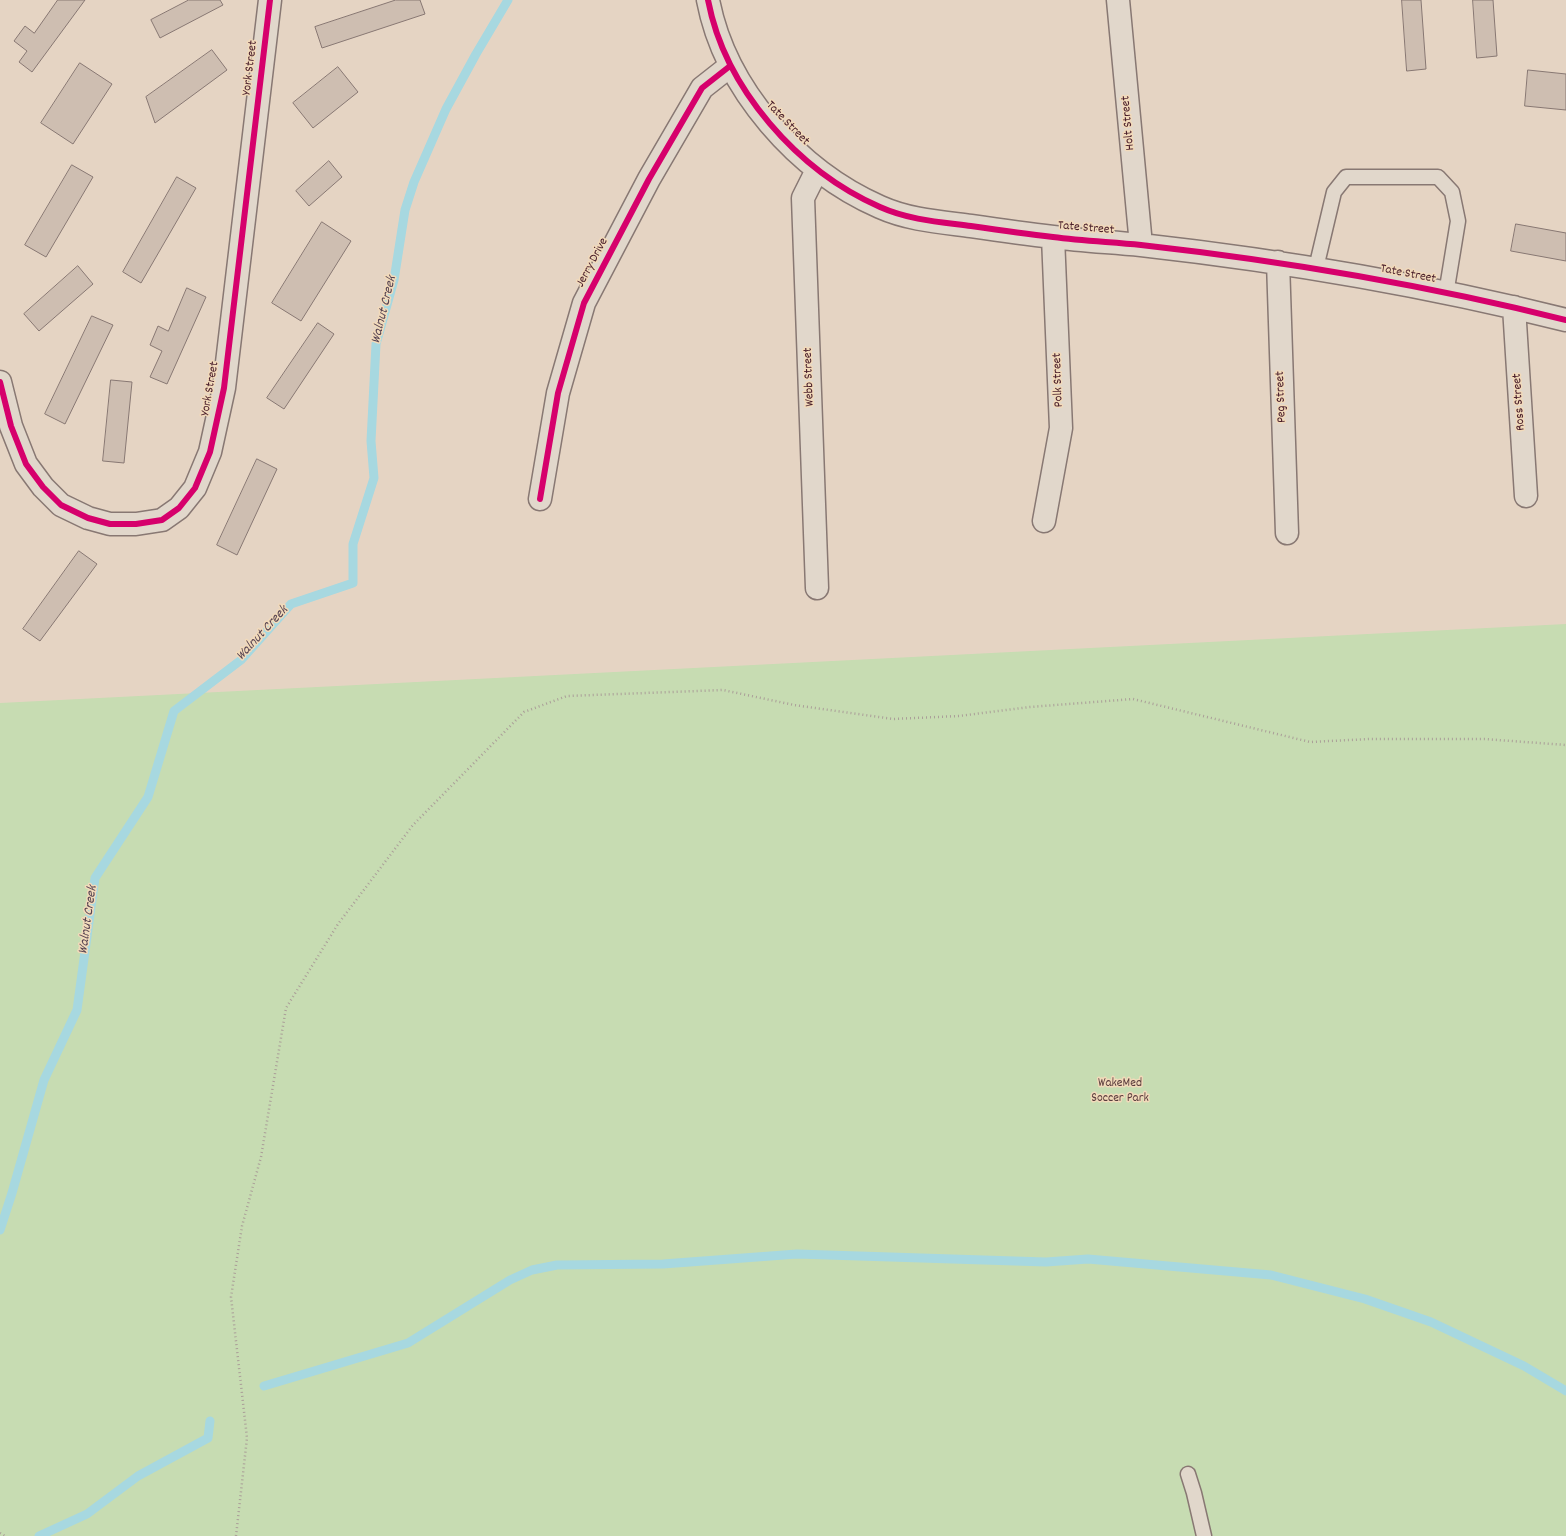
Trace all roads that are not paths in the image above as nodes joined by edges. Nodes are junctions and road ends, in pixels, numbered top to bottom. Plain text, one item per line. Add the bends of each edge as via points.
1 (270, 0) edge
2 (708, 0) edge
3 (1118, 0) edge
4 (730, 66) junction
5 (817, 170) junction
6 (1053, 237) junction
7 (1141, 245) junction
8 (1278, 262) junction
9 (1316, 268) junction
10 (1446, 294) junction
11 (1514, 307) junction
12 (1566, 320) edge
13 (0, 382) edge
14 (1526, 496) dead end
15 (540, 499) dead end
16 (1044, 521) dead end
17 (1287, 533) dead end
18 (817, 588) dead end
19 (1188, 1474) dead end
20 (1204, 1536) edge

1 - 13 street, York Street via 224,388 210,452 195,488 179,508 162,520 136,524 110,524 88,518 61,505 43,487 26,464 10,426
2 - 4 street, Tate Street via 710,14
3 - 7 street, Holt Street
4 - 5 street, Tate Street via 755,107
4 - 15 street, Jerry Drive via 702,88 649,179 584,303 558,394
5 - 6 street, Tate Street via 858,196 909,218
5 - 18 street, Webb Street via 803,198
6 - 7 street, Tate Street
6 - 16 street, Polk Street via 1061,428
7 - 8 street, Tate Street
8 - 9 street, Tate Street
8 - 17 street, Peg Street
9 - 10 street, Tate Street
9 - 10 lane via 1334,192 1346,177 1438,177 1452,192 1458,221
10 - 11 street, Tate Street
11 - 12 street, Tate Street
11 - 14 street, Ross Street
19 - 20 lane

